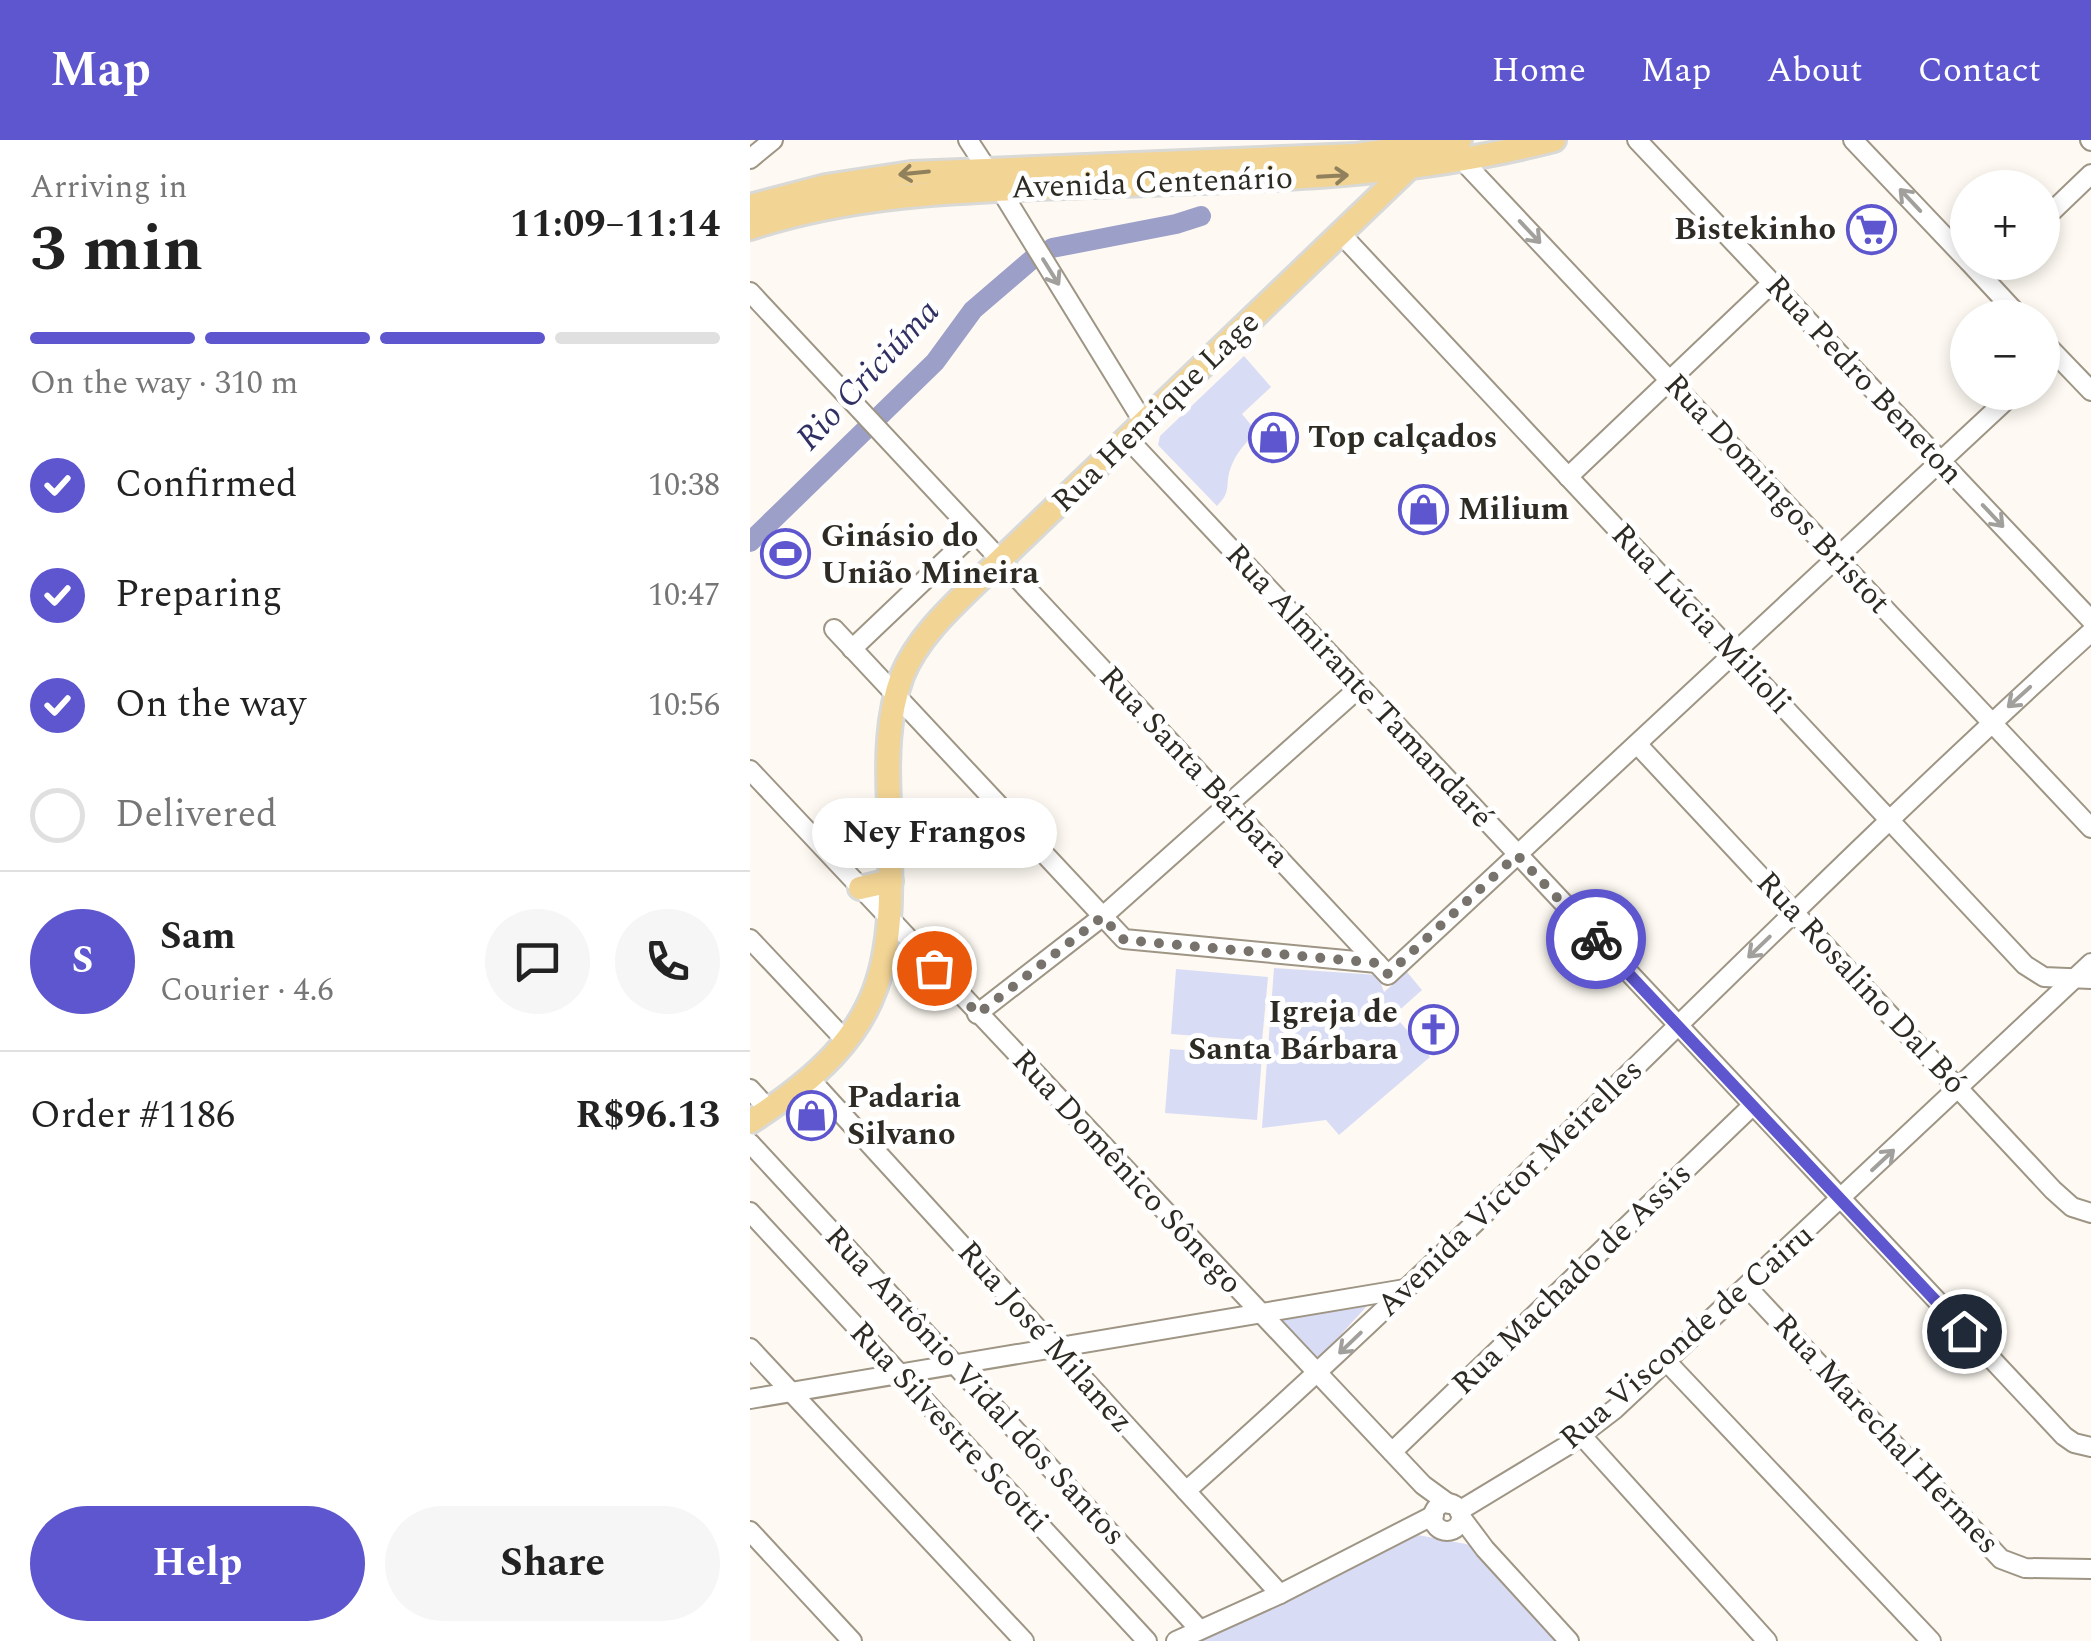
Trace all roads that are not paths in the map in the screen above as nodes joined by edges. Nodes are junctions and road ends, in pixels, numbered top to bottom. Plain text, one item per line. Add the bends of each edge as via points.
1 (968, 140) edge
2 (1554, 140) edge
3 (1637, 140) edge
4 (1853, 140) edge
5 (1434, 143) edge
6 (1512, 145) edge
7 (1462, 150) edge
8 (986, 168) junction
9 (1406, 170) junction
10 (2091, 174) edge
11 (1000, 189) junction
12 (2060, 204) edge
13 (750, 206) edge
14 (750, 228) edge
15 (1341, 234) junction
16 (1950, 243) edge
17 (1986, 280) edge
18 (1772, 283) junction
19 (750, 292) edge
20 (2004, 300) edge
21 (2060, 365) edge
22 (1670, 380) junction
23 (2091, 392) edge
24 (1996, 410) edge
25 (1136, 431) junction
26 (1942, 462) junction
27 (1568, 477) junction
28 (974, 533) junction
29 (1837, 558) junction
30 (1000, 560) junction
31 (2091, 620) edge
32 (834, 629) dead end
33 (2091, 632) edge
34 (852, 649) junction
35 (1734, 654) junction
36 (1360, 686) junction
37 (896, 696) junction
38 (1992, 722) junction
39 (1636, 744) junction
40 (750, 770) edge
41 (1229, 804) junction
42 (1888, 820) junction
43 (2091, 828) edge
44 (1517, 855) junction
45 (892, 881) junction
46 (860, 888) junction
47 (1795, 912) junction
48 (1102, 917) junction
49 (890, 922) junction
50 (750, 939) edge
51 (2091, 963) edge
52 (1382, 969) junction
53 (2083, 979) edge
54 (978, 1014) junction
55 (1677, 1026) junction
56 (847, 1042) junction
57 (810, 1080) junction
58 (1960, 1088) junction
59 (750, 1089) edge
60 (1752, 1106) junction
61 (759, 1116) edge
62 (750, 1143) edge
63 (1840, 1200) junction
64 (750, 1212) edge
65 (2091, 1214) edge
66 (1748, 1287) junction
67 (1406, 1289) junction
68 (1260, 1312) junction
69 (1055, 1347) junction
70 (750, 1348) edge
71 (1667, 1362) junction
72 (955, 1365) junction
73 (899, 1372) junction
74 (1318, 1374) junction
75 (791, 1392) junction
76 (750, 1399) edge
77 (1582, 1436) junction
78 (2091, 1447) edge
79 (1392, 1452) junction
80 (1186, 1491) junction
81 (1446, 1517) junction
82 (751, 1534) edge
83 (2091, 1569) edge
84 (1280, 1594) junction
85 (1200, 1630) junction
86 (1928, 1639) edge
87 (852, 1641) edge
88 (1024, 1641) edge
89 (1148, 1641) edge
90 (1176, 1641) edge
91 (1569, 1641) edge
92 (1766, 1641) edge

1 - 8 street
2 - 6 main road, Avenida Centenário
3 - 18 street, Rua Pedro Beneton
16 -> 4 street
5 - 7 main road, Avenida Centenário
5 - 8 main road, Avenida Centenário via 1322,157
5 - 9 main road, Rua Henrique Lage
6 - 7 main road, Avenida Centenário
7 - 9 main road, Avenida Centenário
7 -> 22 street, Rua Domingos Bristot
8 -> 13 main road, Avenida Centenário via 853,181
11 -> 9 main road, Avenida Centenário
9 - 15 main road, Rua Henrique Lage
10 - 12 street
11 - 14 main road, Avenida Centenário via 873,199
11 -> 25 street, Rua Almirante Tamandaré
15 - 25 main road, Rua Henrique Lage
15 - 27 street, Rua Lúcia Milioli
17 - 20 street
18 - 22 street
18 - 26 street, Rua Pedro Beneton
19 - 28 street, Rua Santa Bárbara
21 - 23 street
22 - 27 street
22 - 29 street, Rua Domingos Bristot
24 - 26 street
25 - 30 main road, Rua Henrique Lage
25 - 36 street, Rua Almirante Tamandaré
26 - 29 street
26 -> 31 street, Rua Pedro Beneton
27 - 35 street, Rua Lúcia Milioli
28 - 30 street, Rua Santa Bárbara
28 - 34 street
29 - 35 street
29 - 38 street, Rua Domingos Bristot
30 - 37 main road, Rua Henrique Lage via 928,634
30 - 41 street, Rua Santa Bárbara
32 - 34 street
33 -> 38 street, Avenida Victor Meirelles
34 - 37 street
35 - 39 street
35 - 42 street, Rua Lúcia Milioli
36 - 41 street
36 - 44 street, Rua Almirante Tamandaré
37 - 45 main road, Rua Henrique Lage via 888,754
37 - 48 street
38 - 42 street, Avenida Victor Meirelles
38 - 43 street, Rua Domingos Bristot
39 - 44 street
39 - 47 street, Rua Rosalino Dal Bó
40 - 46 street, Rua Domênico Sônego
41 - 48 street
41 - 52 street, Rua Santa Bárbara
42 - 47 street, Avenida Victor Meirelles
42 - 53 street, Rua Lúcia Milioli via 2025,966 2044,977
44 - 52 street
44 - 55 street, Rua Almirante Tamandaré
45 - 46 main road
45 - 49 main road, Rua Henrique Lage
46 - 49 street, Rua Domênico Sônego
47 -> 55 street, Avenida Victor Meirelles
47 - 58 street, Rua Rosalino Dal Bó
48 - 52 street via 1124,940
48 - 54 street
49 - 54 street, Rua Domênico Sônego
49 - 56 main road, Rua Henrique Lage via 878,984
50 - 56 street
51 - 53 street, Rua Visconde de Cairu
53 - 58 street, Rua Visconde de Cairu
54 - 68 street, Rua Domênico Sônego
55 - 60 street, Rua Almirante Tamandaré
55 - 67 street, Avenida Victor Meirelles
56 - 57 main road, Rua Henrique Lage
57 - 61 main road, Rua Henrique Lage
57 - 69 street, Rua José Milanez
63 -> 58 street, Rua Visconde de Cairu
58 - 65 street, Rua Rosalino Dal Bó via 2066,1202
59 - 61 street
60 - 63 street, Rua Almirante Tamandaré
60 - 79 street, Rua Machado de Assis
62 - 72 street, Rua Antônio Vidal dos Santos
63 - 66 street, Rua Visconde de Cairu
63 - 78 street, Rua Almirante Tamandaré via 2064,1436
64 - 73 street, Rua Silvestre Scotti
66 - 71 street, Rua Visconde de Cairu
66 - 83 street, Rua Marechal Hermes via 2001,1558 2025,1568
67 - 68 street
67 -> 74 street, Avenida Victor Meirelles
68 - 69 street
68 - 74 street, Rua Domênico Sônego
69 - 72 street
69 - 80 street, Rua José Milanez
70 - 75 street
71 - 77 street, Rua Visconde de Cairu
71 - 86 street
72 - 73 street
72 - 85 street, Rua Antônio Vidal dos Santos
73 - 75 street
73 - 89 street, Rua Silvestre Scotti
74 - 79 street, Rua Domênico Sônego
74 - 80 street, Avenida Victor Meirelles
75 - 76 street
75 - 88 street
77 - 81 street, Rua Visconde de Cairu
77 - 92 street
79 - 81 street, Rua Domênico Sônego
80 - 84 street, Rua José Milanez
81 - 84 street, Rua Visconde de Cairu
81 - 91 street, Rua Domênico Sônego via 1484,1548
82 - 87 street
84 - 85 street, Rua Visconde de Cairu
85 - 90 street, Rua Visconde de Cairu

